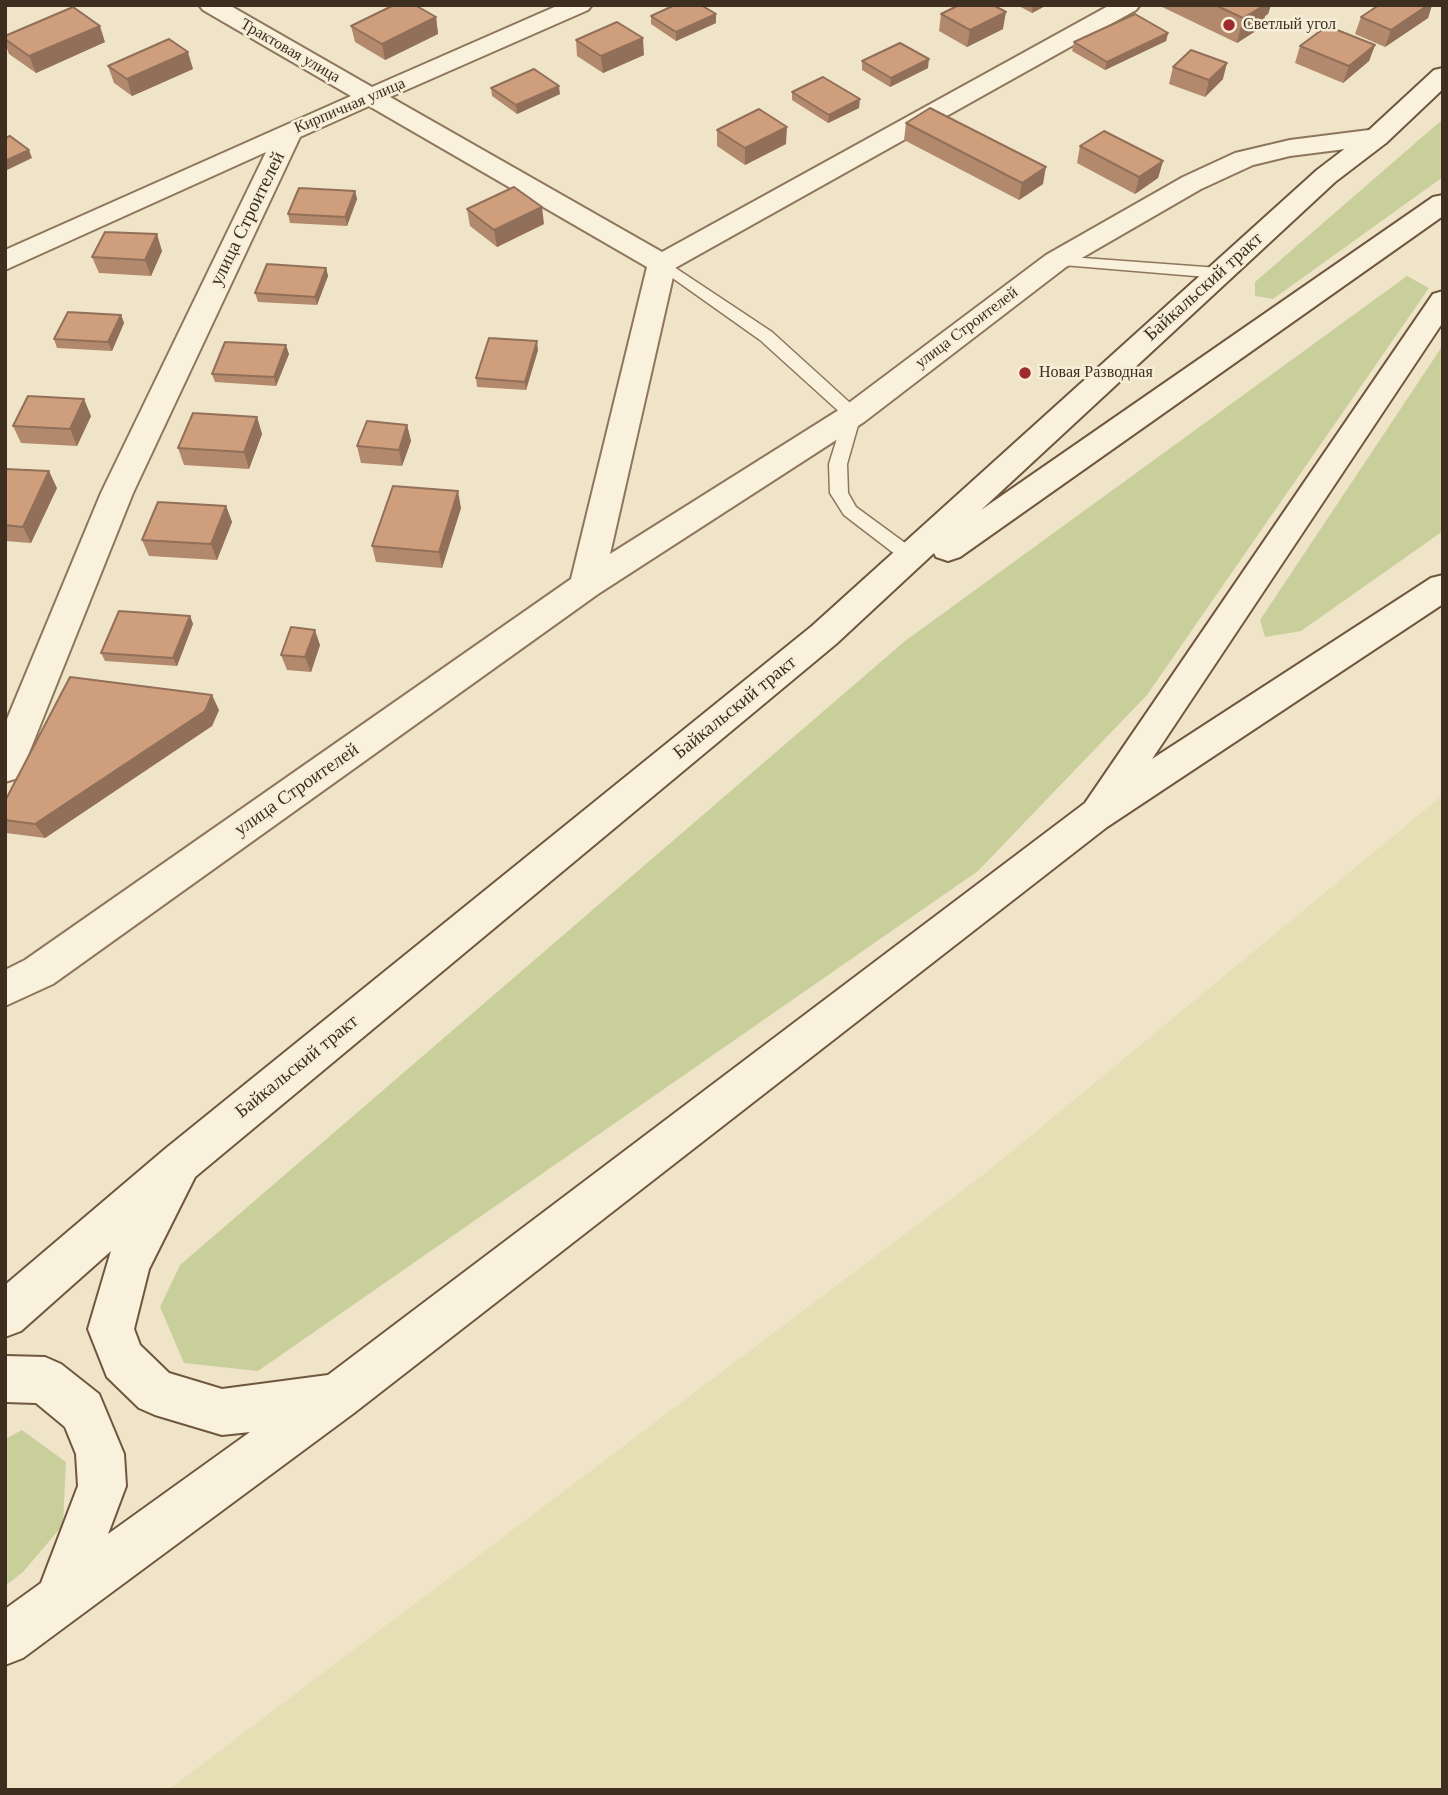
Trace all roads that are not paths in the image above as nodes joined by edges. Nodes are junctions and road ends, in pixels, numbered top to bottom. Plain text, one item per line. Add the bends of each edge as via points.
1 (211, 5) edge
2 (580, 5) edge
3 (1128, 5) edge
4 (1443, 75) edge
5 (369, 98) junction
6 (289, 132) junction
7 (1377, 136) junction
8 (1443, 203) edge
9 (5, 261) edge
10 (1056, 261) junction
11 (662, 264) junction
12 (1219, 273) junction
13 (1443, 300) edge
14 (853, 415) junction
15 (910, 556) junction
16 (586, 585) junction
17 (1443, 586) edge
18 (824, 635) junction
19 (5, 768) edge
20 (1094, 816) junction
21 (5, 989) edge
22 (180, 1163) junction
23 (5, 1315) edge
24 (5, 1379) edge
25 (338, 1397) junction
26 (60, 1599) junction
27 (5, 1640) edge

1 - 5 main road, Трактовая улица
2 - 5 main road, Кирпичная улица
3 - 11 main road
4 - 7 main road, Байкальский тракт
5 - 6 main road, Кирпичная улица
5 - 11 main road
6 - 9 main road, Кирпичная улица
6 - 19 main road, улица Строителей via 117,493
7 - 10 main road, улица Строителей via 1244,159 1192,183
7 - 12 main road, Байкальский тракт
8 - 18 main road
10 - 12 lane
10 - 14 main road, улица Строителей
11 - 14 lane via 766,337
11 - 16 main road
12 - 15 main road, Байкальский тракт
13 - 20 main road
14 - 15 lane via 838,464 839,493 850,511
14 - 16 main road, улица Строителей
15 - 18 main road, Байкальский тракт
16 - 21 main road, улица Строителей via 39,972
17 - 20 main road
18 - 22 main road, Байкальский тракт
20 - 25 main road
22 - 23 main road, Байкальский тракт
22 - 25 main road via 128,1264 111,1329 123,1361 155,1392 222,1412
24 - 26 main road via 45,1380 82,1411 100,1454 102,1486
25 - 26 main road
26 - 27 main road

